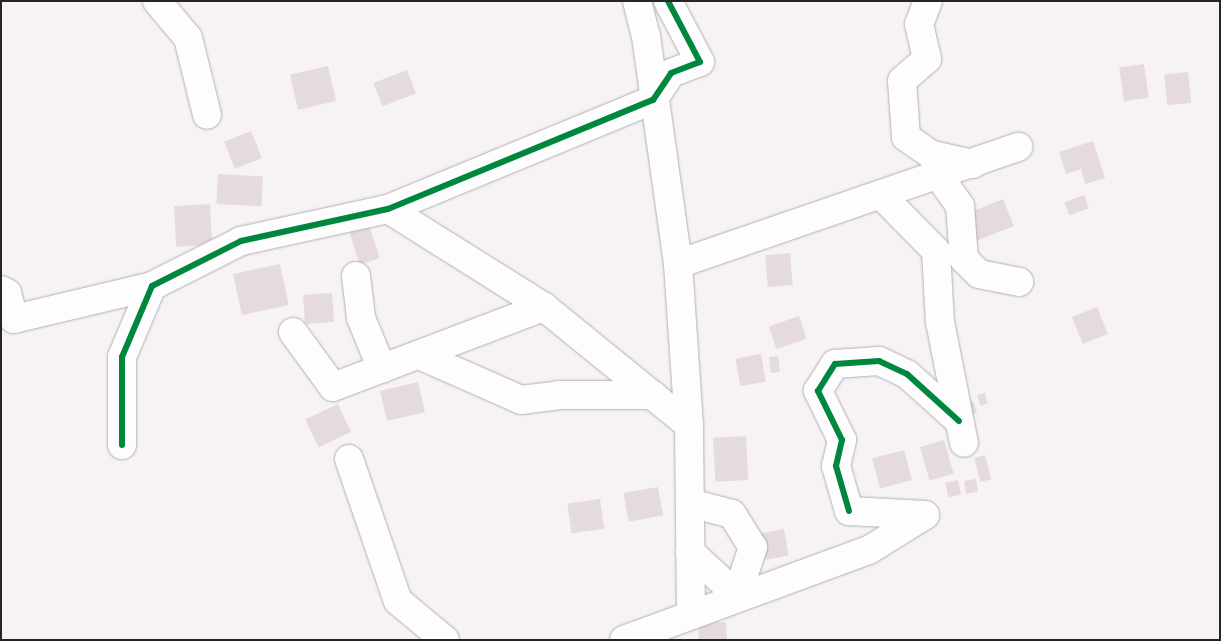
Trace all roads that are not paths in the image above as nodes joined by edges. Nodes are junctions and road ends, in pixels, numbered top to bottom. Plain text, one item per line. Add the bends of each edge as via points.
1 (157, 1) edge
2 (638, 1) edge
3 (668, 1) edge
4 (928, 1) edge
5 (174, 12) edge
6 (653, 100) junction
7 (207, 115) dead end
8 (1018, 147) dead end
9 (973, 164) junction
10 (939, 176) junction
11 (883, 197) junction
12 (388, 209) junction
13 (678, 264) junction
14 (356, 276) dead end
15 (1019, 282) dead end
16 (152, 286) junction
17 (1, 290) edge
18 (544, 307) junction
19 (293, 332) dead end
20 (419, 355) junction
21 (382, 369) junction
22 (653, 395) junction
23 (689, 426) junction
24 (122, 445) dead end
25 (349, 459) dead end
26 (690, 504) junction
27 (690, 552) junction
28 (737, 595) junction
29 (691, 611) junction
30 (445, 640) edge
31 (624, 640) edge

1 - 5 street
2 - 6 street
3 - 6 street via 700,62 670,73
4 - 9 street via 919,24 927,59 902,81 906,137 932,156
5 - 7 street via 188,38
6 - 12 street
6 - 13 street
8 - 9 street
9 - 10 street
10 - 11 street
10 - 15 street via 960,206 964,260 979,274
11 - 13 street
11 - 28 street via 936,251 940,322 961,432 907,374 879,361 835,364 818,391 842,440 836,466 849,511 925,515 869,550
12 - 16 street via 241,241
12 - 18 street
13 - 23 street
14 - 21 street via 361,318
16 - 17 street via 14,320 7,293
16 - 24 street via 122,356
18 - 20 street
18 - 22 street
19 - 21 street via 333,387
20 - 21 street
20 - 22 street via 522,400 559,395
22 - 23 street
23 - 26 street
25 - 30 street via 398,601
26 - 27 street
26 - 28 street via 732,514 753,547
27 - 28 street
27 - 29 street
28 - 29 street
29 - 31 street

